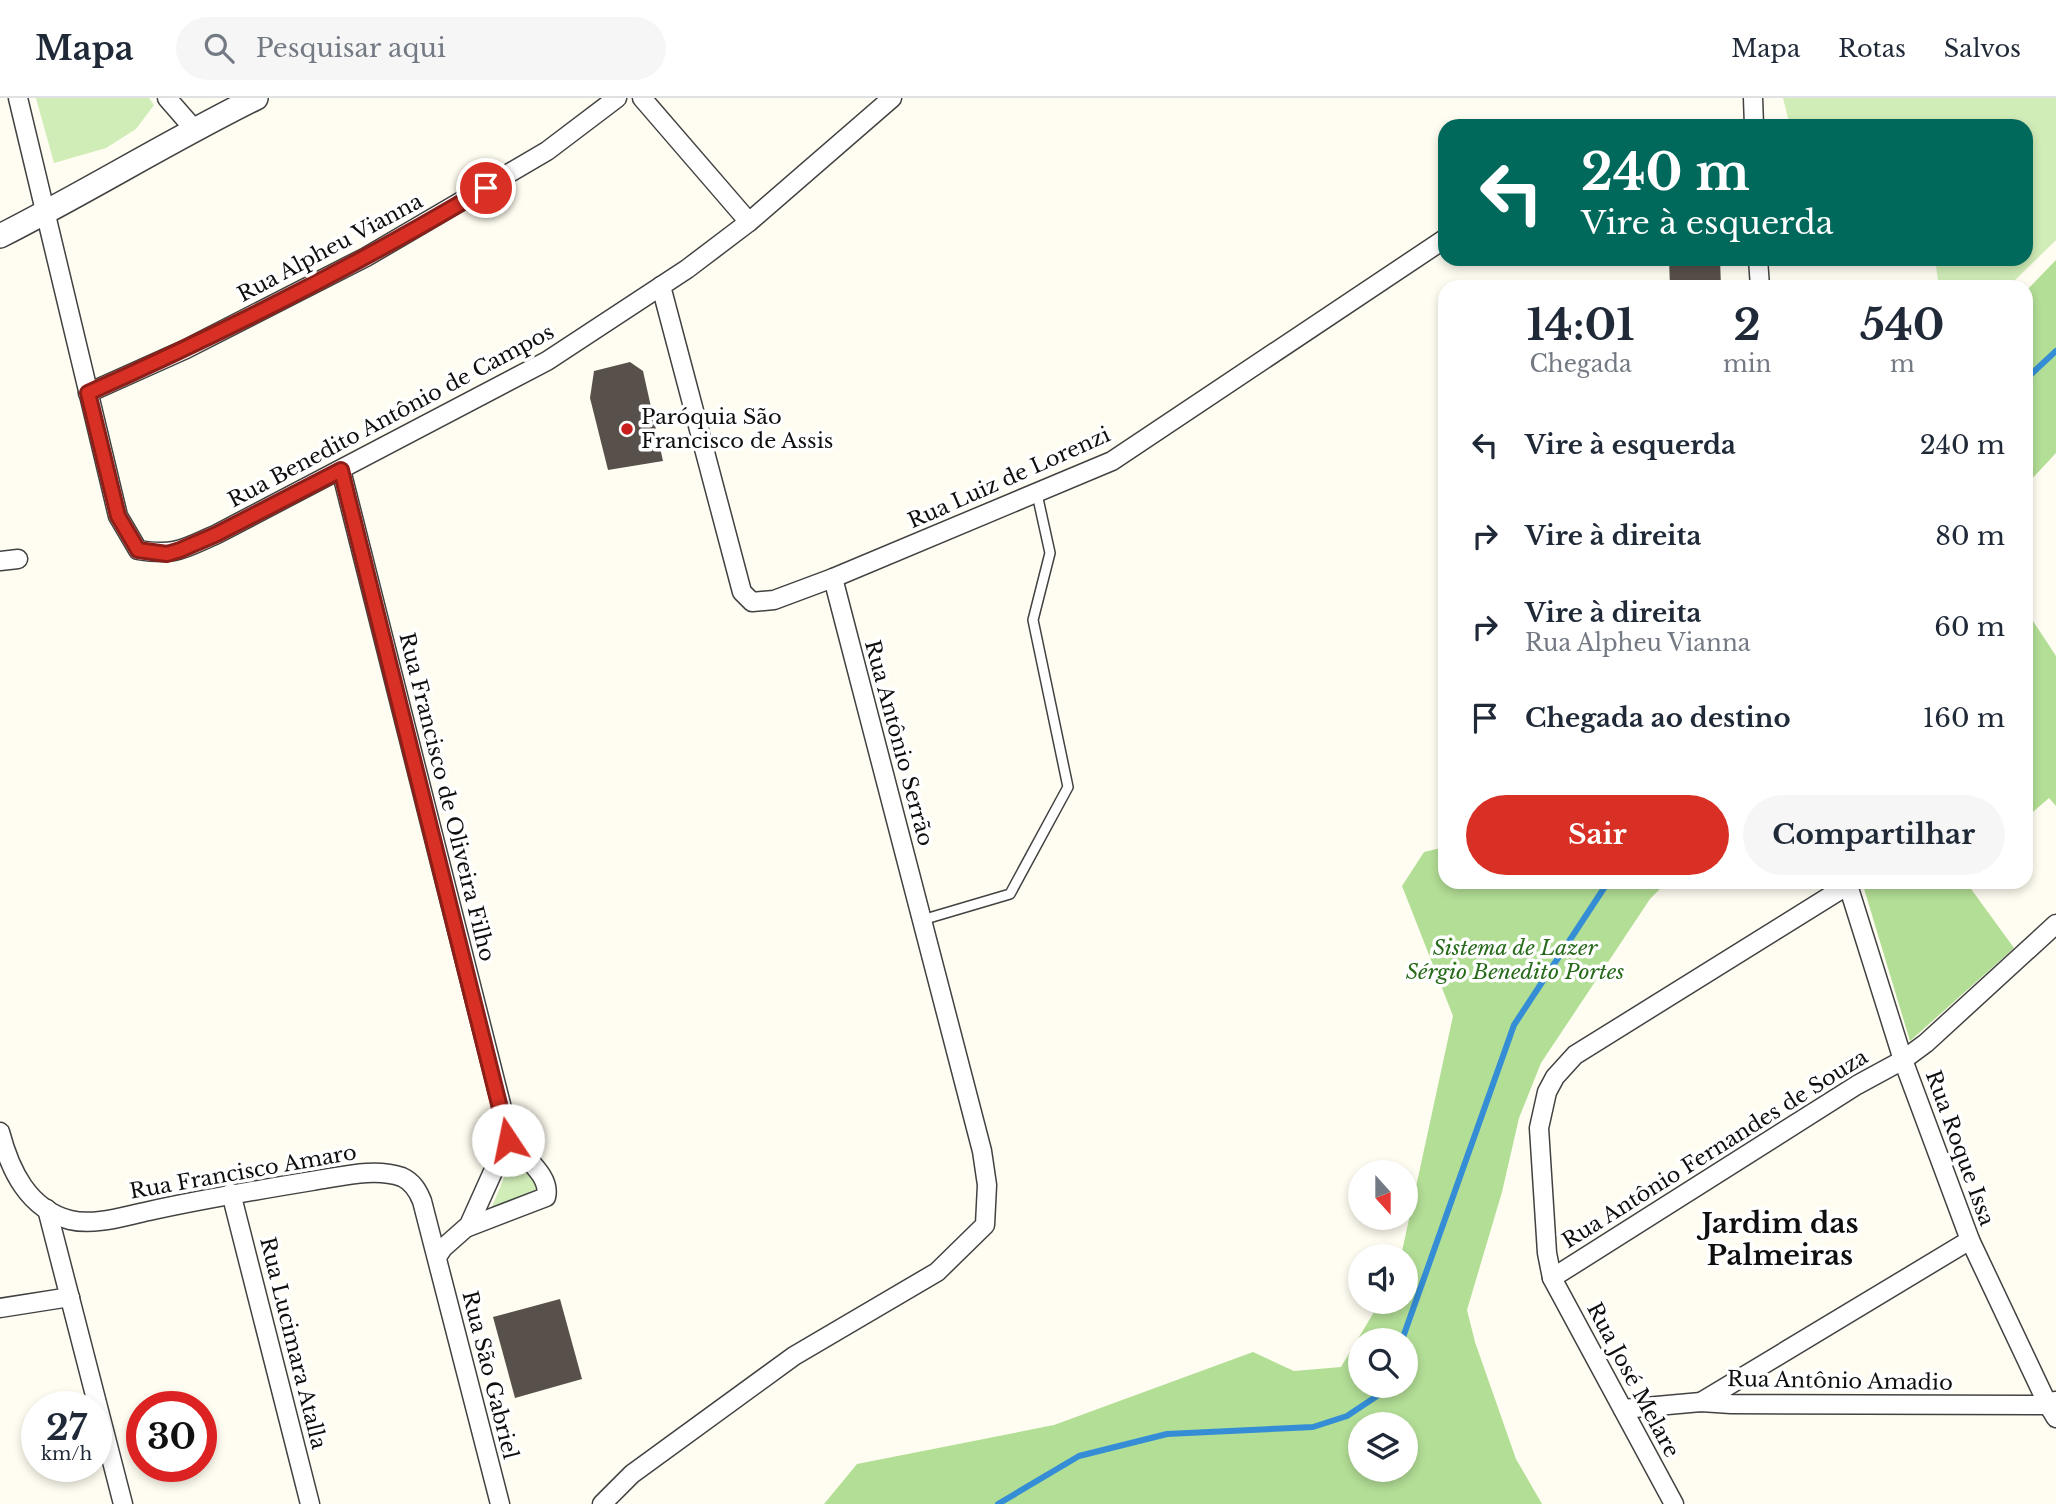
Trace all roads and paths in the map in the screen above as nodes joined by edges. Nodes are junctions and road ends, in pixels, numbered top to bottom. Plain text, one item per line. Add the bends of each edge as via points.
1 (18, 98) edge
2 (167, 98) edge
3 (256, 98) edge
4 (617, 98) edge
5 (642, 98) edge
6 (892, 98) edge
7 (1753, 98) edge
8 (1754, 119) edge
9 (194, 129) junction
10 (45, 213) junction
11 (749, 222) junction
12 (0, 236) edge
13 (1438, 243) edge
14 (661, 286) junction
15 (88, 393) junction
16 (341, 470) junction
17 (1037, 494) junction
18 (833, 578) junction
19 (1840, 889) edge
20 (1850, 889) edge
21 (922, 920) junction
22 (2056, 924) edge
23 (1903, 1060) junction
24 (0, 1136) edge
25 (509, 1136) junction
26 (232, 1193) junction
27 (47, 1209) junction
28 (468, 1227) junction
29 (1969, 1240) junction
30 (437, 1257) junction
31 (1552, 1278) junction
32 (70, 1297) junction
33 (0, 1308) edge
34 (1701, 1402) junction
35 (2053, 1408) edge
36 (1623, 1409) junction
37 (123, 1504) edge
38 (310, 1504) edge
39 (500, 1504) edge
40 (601, 1504) edge
41 (1674, 1504) edge

1 - 10 street
2 - 9 street
3 - 9 street
4 - 15 street, Rua Alpheu Vianna via 547,151 366,257 186,349
5 - 11 street
6 - 11 street, Rua Benedito Antônio de Campos
7 - 8 street
9 - 10 street
10 - 12 street
10 - 15 street
11 - 14 street, Rua Benedito Antônio de Campos
13 - 17 street, Rua Luiz de Lorenzi via 1112,461
14 - 16 street, Rua Benedito Antônio de Campos via 547,361
14 - 18 street, Rua Luiz de Lorenzi via 742,592 752,602 761,602
15 - 16 street, Rua Benedito Antônio de Campos via 118,516 138,550 167,554 180,550
16 - 25 street, Rua Francisco de Oliveira Filho
17 - 18 street, Rua Luiz de Lorenzi
17 - 21 lane via 1050,553 1033,620 1068,787 1010,894
18 - 21 street, Rua Antônio Serrão
19 - 31 street, Rua José Melare via 1574,1055 1555,1077 1539,1128
20 - 23 street, Rua Roque Issa
21 - 40 street, Rua Antônio Serrão via 982,1151 987,1185 985,1225 937,1272 794,1356 632,1474
22 - 23 street, Rua Antônio Fernandes de Souza
23 - 29 street, Rua Roque Issa
23 - 31 street, Rua Antônio Fernandes de Souza
24 - 27 street via 22,1186
25 - 28 street, Rua Francisco de Oliveira Filho
25 - 28 street, Rua Francisco de Oliveira Filho via 541,1177 546,1197
26 - 27 street, Rua Francisco Amaro via 100,1221 72,1220
26 - 30 street, Rua Francisco Amaro via 375,1172 401,1177 414,1185 419,1195
26 - 38 street, Rua Lucimara Atalla
27 - 32 street
28 - 30 street, Rua Francisco de Oliveira Filho
29 - 34 street
29 - 35 street, Rua Roque Issa
30 - 39 street, Rua São Gabriel
31 - 36 street, Rua José Melare
32 - 33 street
32 - 37 street
34 - 35 street, Rua Antônio Amadio
34 - 36 street, Rua Antônio Amadio
36 - 41 street, Rua José Melare

